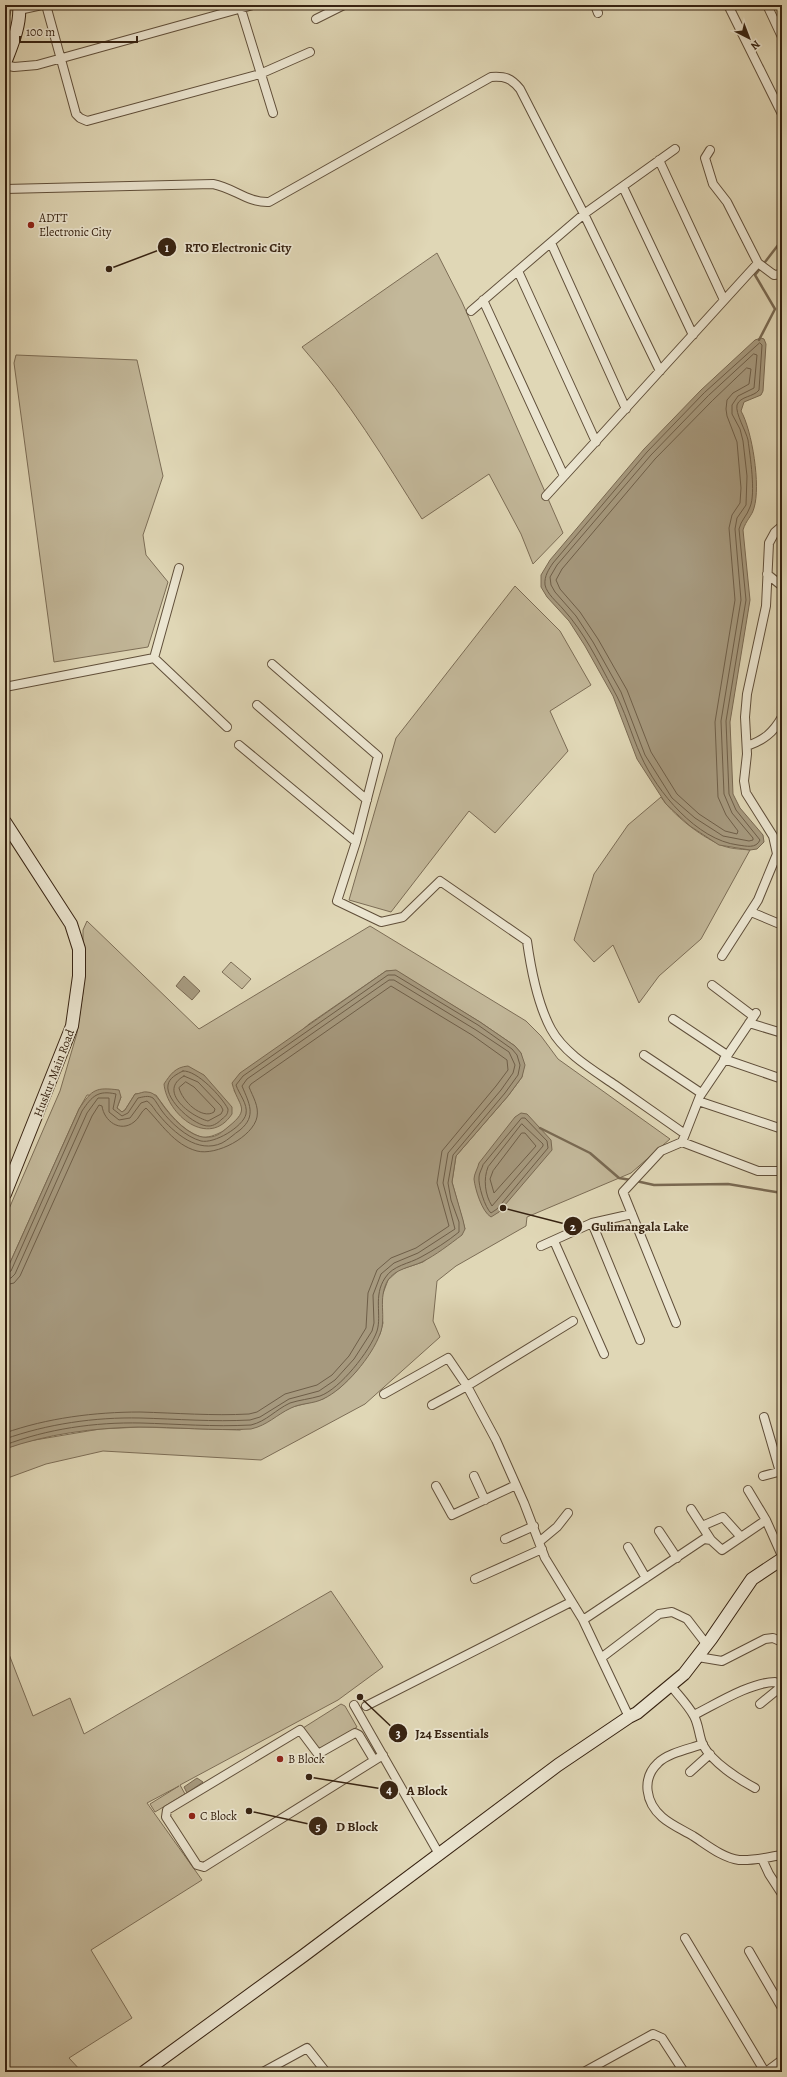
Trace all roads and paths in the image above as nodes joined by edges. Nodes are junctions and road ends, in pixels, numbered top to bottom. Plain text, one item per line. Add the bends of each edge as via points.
1 (42, 5) edge
2 (46, 5) edge
3 (253, 5) edge
4 (344, 5) edge
5 (595, 5) edge
6 (728, 5) edge
7 (767, 5) edge
8 (19, 7) edge
9 (240, 7) edge
10 (598, 13) dead end
11 (316, 19) dead end
12 (782, 37) edge
13 (310, 52) dead end
14 (61, 58) junction
15 (5, 64) edge
16 (260, 74) junction
17 (273, 113) dead end
18 (782, 114) edge
19 (675, 149) dead end
20 (710, 150) dead end
21 (659, 160) junction
22 (623, 186) junction
23 (5, 189) edge
24 (584, 214) junction
25 (551, 243) junction
26 (758, 263) junction
27 (518, 271) junction
28 (782, 274) edge
29 (483, 300) junction
30 (724, 300) junction
31 (471, 311) dead end
32 (693, 335) junction
33 (660, 371) junction
34 (626, 408) junction
35 (596, 442) junction
36 (564, 476) junction
37 (546, 496) dead end
38 (782, 526) edge
39 (180, 568) dead end
40 (767, 574) junction
41 (782, 586) edge
42 (154, 658) junction
43 (272, 664) dead end
44 (5, 687) edge
45 (257, 705) dead end
46 (782, 717) edge
47 (227, 727) dead end
48 (239, 745) dead end
49 (747, 746) junction
50 (367, 800) junction
51 (5, 822) edge
52 (356, 842) junction
53 (752, 912) junction
54 (782, 925) edge
55 (722, 956) dead end
56 (712, 985) dead end
57 (753, 1017) junction
58 (673, 1020) dead end
59 (782, 1033) edge
60 (644, 1055) dead end
61 (726, 1057) junction
62 (782, 1079) edge
63 (700, 1097) junction
64 (782, 1129) edge
65 (685, 1134) junction
66 (682, 1142) junction
67 (782, 1171) edge
68 (8, 1178) edge
69 (5, 1194) edge
70 (632, 1214) junction
71 (592, 1223) junction
72 (554, 1240) junction
73 (541, 1246) dead end
74 (573, 1321) dead end
75 (676, 1324) dead end
76 (640, 1340) dead end
77 (604, 1354) dead end
78 (467, 1386) junction
79 (384, 1394) dead end
80 (432, 1405) dead end
81 (764, 1417) dead end
82 (781, 1471) edge
83 (474, 1476) dead end
84 (763, 1476) dead end
85 (516, 1485) junction
86 (436, 1486) dead end
87 (748, 1490) dead end
88 (485, 1500) junction
89 (691, 1509) dead end
90 (568, 1513) dead end
91 (766, 1520) junction
92 (534, 1526) junction
93 (702, 1526) junction
94 (659, 1531) dead end
95 (741, 1537) junction
96 (505, 1539) dead end
97 (711, 1540) junction
98 (540, 1545) junction
99 (628, 1547) dead end
100 (677, 1558) junction
101 (782, 1558) edge
102 (646, 1578) junction
103 (475, 1579) dead end
104 (571, 1602) junction
105 (583, 1620) junction
106 (782, 1642) edge
107 (707, 1644) junction
108 (698, 1656) junction
109 (601, 1658) junction
110 (671, 1686) junction
111 (760, 1704) dead end
112 (354, 1705) dead end
113 (366, 1706) dead end
114 (694, 1715) junction
115 (628, 1717) junction
116 (703, 1744) junction
117 (378, 1745) junction
118 (369, 1751) junction
119 (710, 1754) junction
120 (383, 1755) junction
121 (374, 1760) junction
122 (690, 1772) dead end
123 (755, 1788) dead end
124 (439, 1854) junction
125 (782, 1854) edge
126 (762, 1859) junction
127 (782, 1894) edge
128 (684, 1938) dead end
129 (749, 1951) dead end
130 (782, 2008) edge
131 (782, 2060) edge
132 (144, 2072) edge
133 (263, 2072) edge
134 (326, 2072) edge
135 (584, 2072) edge
136 (684, 2072) edge
137 (766, 2072) edge

1 - 8 street
2 - 14 street
3 - 9 street
4 - 11 street
5 - 10 street
6 - 18 street
7 - 12 street
8 - 15 street via 12,44
9 - 14 street
9 - 16 street
13 - 16 street
14 - 15 street via 37,65 14,67
14 - 16 street via 76,114 87,121
16 - 17 street
19 - 21 street
20 - 26 street via 705,158 714,184 727,202
21 - 22 street
21 - 30 street
22 - 24 street
22 - 32 street
23 - 24 street via 213,184 228,188 249,200 269,202 491,77 504,76 520,89
24 - 25 street
24 - 33 street
25 - 27 street
25 - 34 street
26 - 28 street via 774,275
26 - 30 street
27 - 29 street
27 - 35 street
29 - 31 street
29 - 36 street
30 - 32 street
32 - 33 street
33 - 34 street
34 - 35 street
35 - 36 street
36 - 37 street
38 - 40 street via 770,538
39 - 42 street
40 - 41 street
40 - 49 street via 766,606 747,699
42 - 44 street
42 - 47 street
43 - 50 street via 378,756
45 - 50 street
46 - 49 street via 771,734
48 - 52 street
49 - 53 street via 744,781 746,793 773,836 776,854
50 - 52 street
51 - 68 street, Huskur Main Road via 71,924 79,949 79,976 72,1026
52 - 65 street via 337,901 381,922 403,917 440,881 527,941 533,975 544,1011 551,1030 560,1041 589,1067
53 - 54 street
53 - 55 street
56 - 57 street
57 - 59 street
57 - 61 street
58 - 61 street
60 - 63 street
61 - 62 street
61 - 63 street
63 - 64 street
63 - 65 street
65 - 66 street
66 - 67 street via 758,1171
66 - 70 street via 662,1150 624,1192
68 - 69 street, Huskur Main Road
70 - 71 street
70 - 75 street
71 - 72 street
71 - 76 street
72 - 73 street
72 - 77 street
74 - 78 street
78 - 79 street via 448,1358
78 - 80 street
78 - 85 street via 496,1440
81 - 82 street
82 - 84 street
83 - 88 street
85 - 88 street
85 - 92 street
86 - 88 street via 452,1515
87 - 91 street
89 - 93 street
90 - 98 street
91 - 95 street
91 - 101 street
92 - 96 street
92 - 98 street
93 - 95 street via 723,1517
93 - 97 street
94 - 100 street
95 - 97 street via 722,1550
97 - 100 street via 704,1539
98 - 103 street
98 - 104 street via 552,1572
99 - 102 street
100 - 102 street
101 - 107 street via 752,1579
102 - 105 street
104 - 105 street
104 - 113 street
105 - 109 street
106 - 108 street via 773,1638 765,1640 722,1661
107 - 108 street
107 - 109 street via 686,1620 672,1612 659,1614
108 - 110 street
109 - 115 street
110 - 114 street
110 - 115 street via 637,1713
111 - 114 street via 782,1686 775,1682 761,1684
112 - 117 street
114 - 116 street
115 - 124 street via 558,1765
116 - 119 street
116 - 126 street via 675,1753 658,1763 646,1784 653,1807 662,1817 717,1852 739,1860
117 - 118 street
117 - 120 street
118 - 121 street
118 - 121 street via 356,1732 318,1754 302,1731 295,1731 167,1810 166,1817 197,1865 204,1867
119 - 122 street
119 - 123 street via 738,1779
120 - 121 street
120 - 124 street
124 - 132 street
125 - 126 street
126 - 127 street
128 - 137 street
129 - 130 street
131 - 137 street
133 - 134 street via 307,2048
135 - 136 street via 653,2034 662,2038

